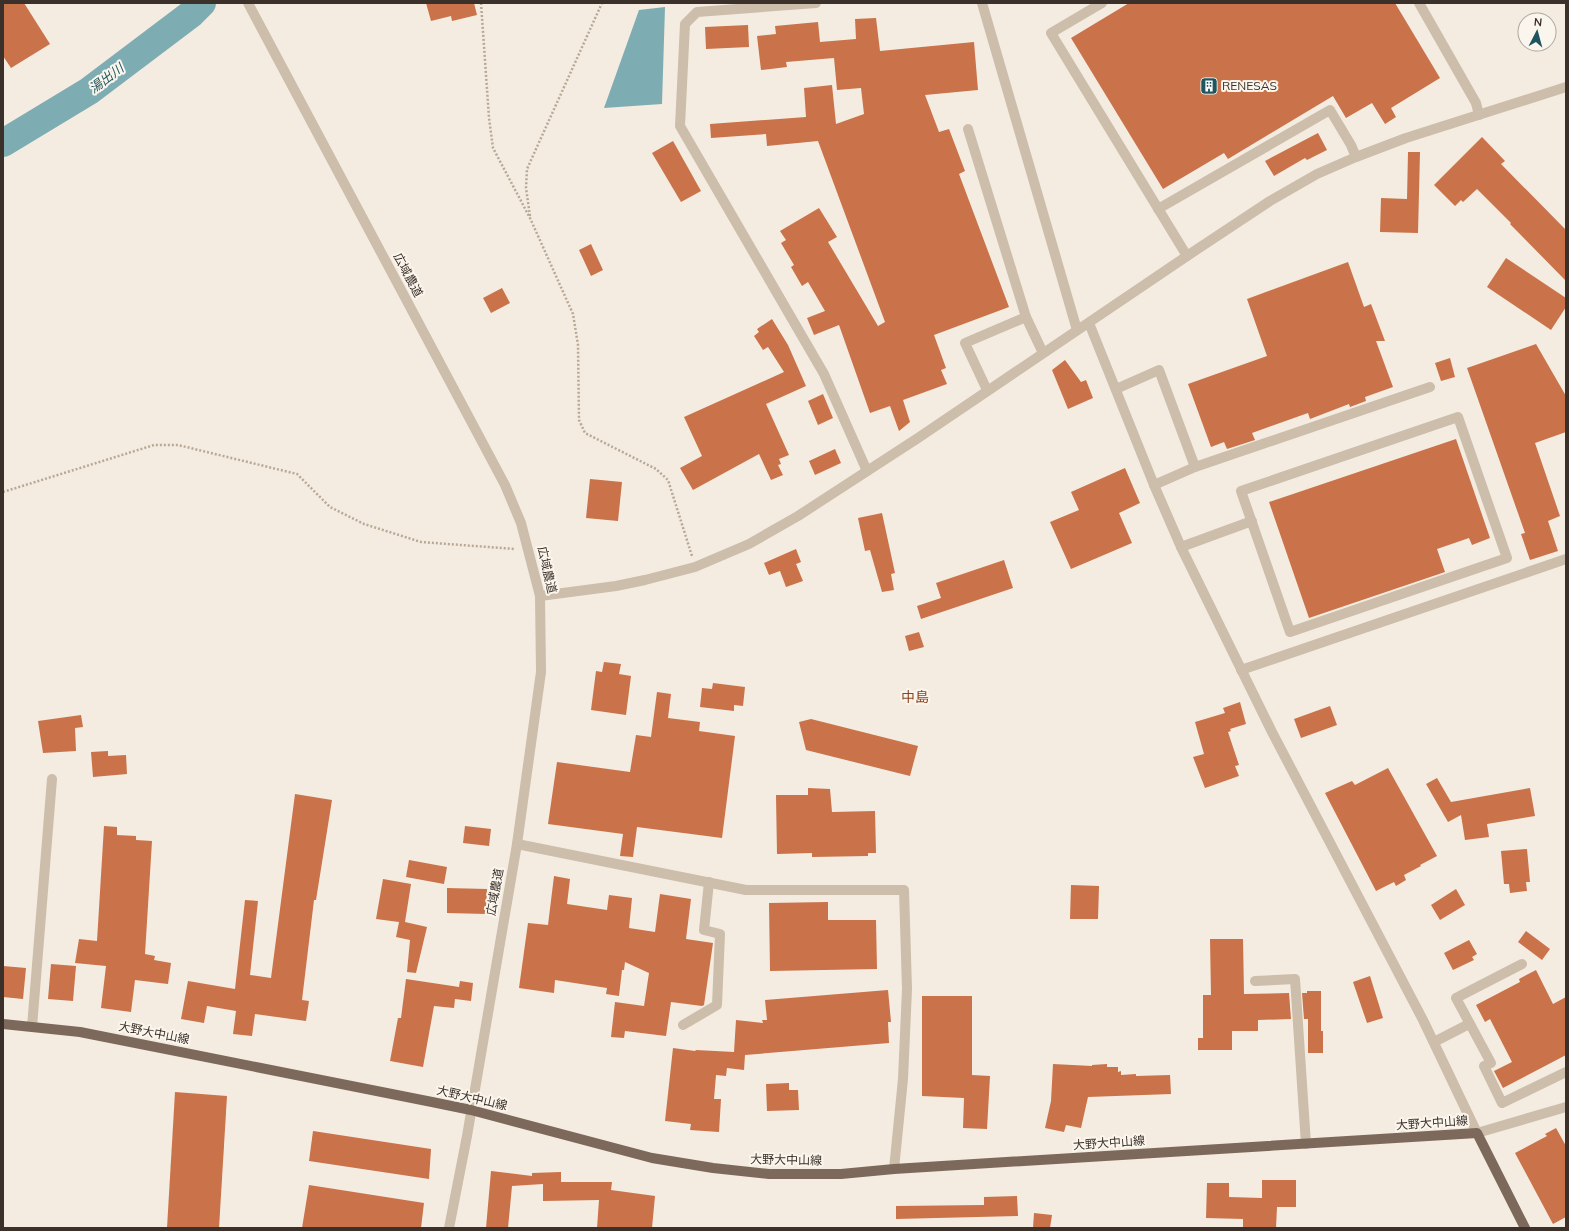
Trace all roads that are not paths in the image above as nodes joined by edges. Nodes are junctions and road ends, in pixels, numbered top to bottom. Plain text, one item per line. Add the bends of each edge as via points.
1 (248, 3) edge
2 (816, 3) edge
3 (982, 3) edge
4 (1102, 3) edge
5 (1419, 3) edge
6 (1566, 87) edge
7 (1479, 116) junction
8 (968, 129) dead end
9 (1356, 157) junction
10 (1158, 209) junction
11 (1187, 256) junction
12 (1026, 317) junction
13 (1089, 323) junction
14 (1077, 330) junction
15 (1043, 353) junction
16 (1430, 387) dead end
17 (1116, 389) junction
18 (987, 390) junction
19 (1195, 467) junction
20 (866, 472) junction
21 (1154, 485) junction
22 (1252, 521) junction
23 (1181, 547) junction
24 (1566, 559) edge
25 (540, 596) junction
26 (1241, 670) junction
27 (52, 779) dead end
28 (517, 844) junction
29 (709, 882) junction
30 (1522, 964) dead end
31 (1255, 981) dead end
32 (3, 1024) edge
33 (1469, 1024) junction
34 (684, 1026) dead end
35 (32, 1027) junction
36 (1434, 1042) junction
37 (1566, 1072) edge
38 (1566, 1107) edge
39 (471, 1110) junction
40 (1477, 1133) junction
41 (1306, 1144) junction
42 (894, 1169) junction
43 (449, 1228) edge
44 (1525, 1228) edge

1 - 25 street, 広域農道 via 505,485 521,523
2 - 20 street via 697,12 685,24 680,126 824,374
3 - 14 street
4 - 10 street via 1051,33
5 - 7 street via 1476,104
6 - 7 street
7 - 9 street via 1406,138
8 - 12 street
9 - 10 street via 1330,110
9 - 11 street via 1317,174
10 - 11 street
11 - 13 street
12 - 15 street
12 - 18 street via 965,343
13 - 14 street
13 - 17 street
14 - 15 street
15 - 18 street
16 - 19 street
17 - 19 street via 1159,370
17 - 21 street
18 - 20 street
19 - 21 street
20 - 25 street via 749,544 695,567 616,586
21 - 23 street
22 - 22 street via 1290,632 1507,558 1458,417 1241,491
22 - 23 street
23 - 26 street
24 - 26 street
25 - 28 street, 広域農道 via 542,672
26 - 36 street
27 - 35 street
28 - 29 street
28 - 39 street, 広域農道
29 - 34 street via 704,930 720,934 717,1005
29 - 42 street via 746,890 904,890 907,989 903,1079
30 - 33 street via 1456,998
31 - 41 street via 1295,979
32 - 35 main road, 大野大中山線
33 - 36 street
33 - 37 street via 1492,1063 1484,1066 1502,1103
35 - 39 main road, 大野大中山線 via 80,1032
36 - 40 street
38 - 40 street
39 - 42 main road, 大野大中山線 via 652,1158 713,1168 768,1174 840,1174
39 - 43 street, 広域農道
40 - 41 main road, 大野大中山線
40 - 44 main road, 大野大中山線
41 - 42 main road, 大野大中山線

